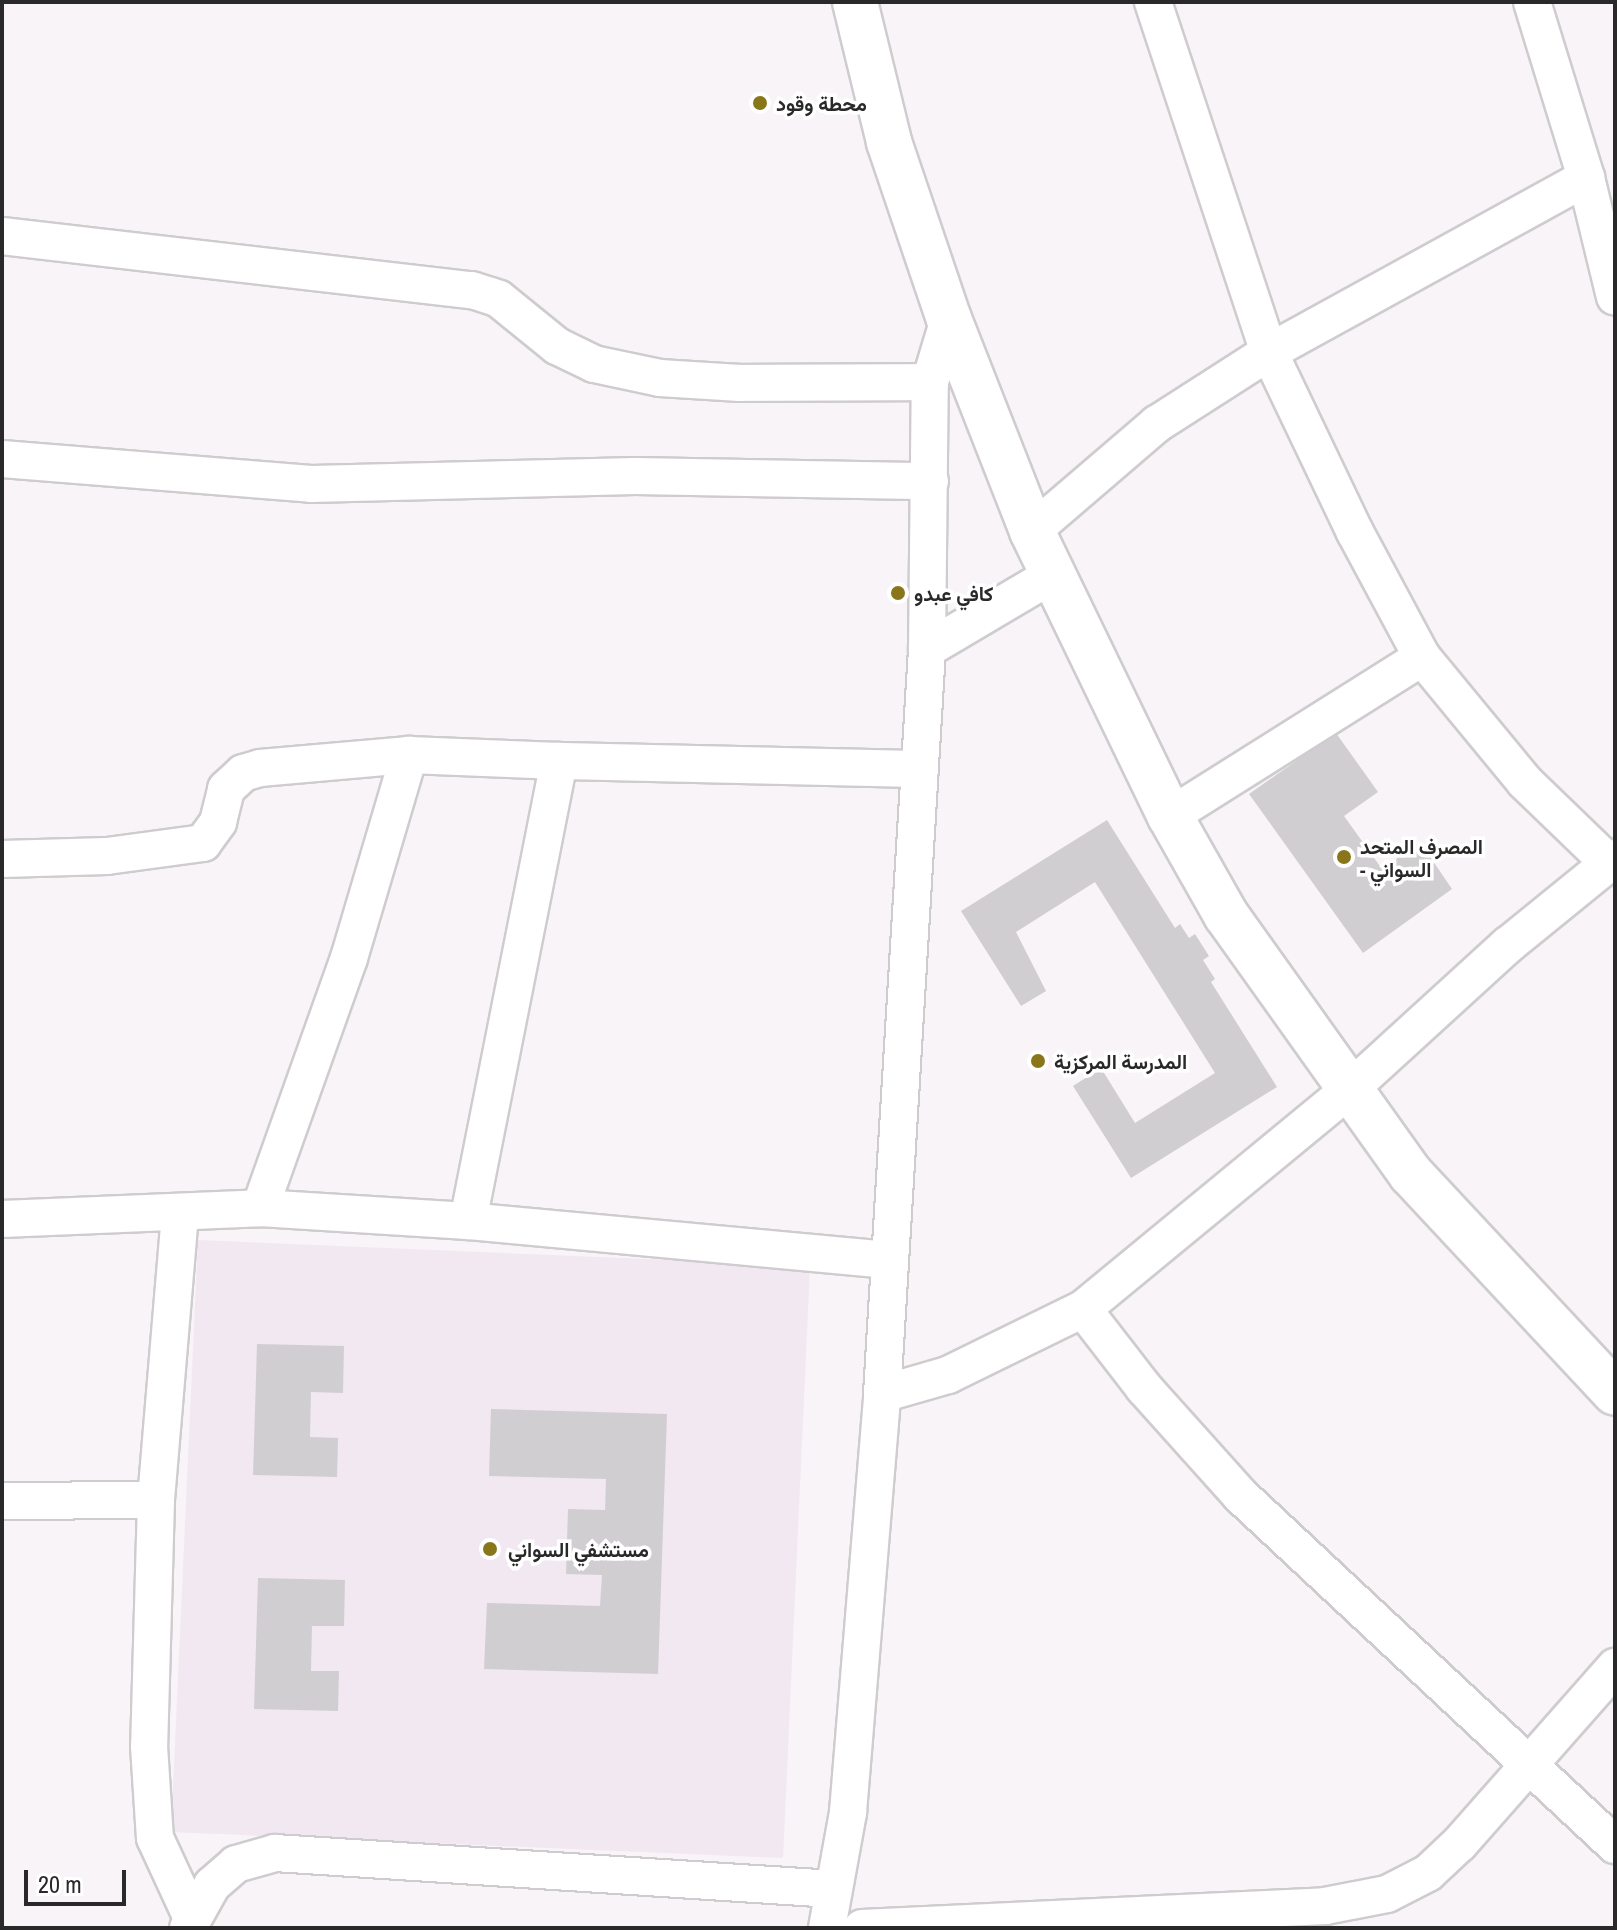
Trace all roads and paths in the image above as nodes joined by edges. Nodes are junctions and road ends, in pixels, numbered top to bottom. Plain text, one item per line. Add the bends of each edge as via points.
1 (855, 2) edge
2 (1153, 2) edge
3 (1532, 2) edge
4 (1586, 178) junction
5 (2, 236) edge
6 (1615, 297) edge
7 (949, 319) junction
8 (1269, 352) junction
9 (930, 382) junction
10 (2, 459) edge
11 (930, 481) junction
12 (1032, 531) junction
13 (1054, 574) junction
14 (927, 649) junction
15 (1422, 657) junction
16 (409, 755) junction
17 (559, 761) junction
18 (920, 769) junction
19 (1170, 816) junction
20 (2, 859) edge
21 (1612, 861) edge
22 (1349, 1090) junction
23 (260, 1208) junction
24 (180, 1214) junction
25 (2, 1219) edge
26 (468, 1221) junction
27 (889, 1260) junction
28 (1083, 1309) junction
29 (1615, 1393) edge
30 (882, 1394) junction
31 (156, 1500) junction
32 (2, 1501) edge
33 (1615, 1667) edge
34 (1529, 1763) junction
35 (1615, 1845) edge
36 (833, 1889) junction
37 (189, 1922) edge
38 (827, 1928) edge
39 (862, 1928) edge

1 - 7 main road via 889,142
2 - 8 street
3 - 4 street
4 - 6 street
4 - 8 street
5 - 9 street via 472,290 499,299 557,346 594,364 660,378
7 - 9 street
7 - 12 main road
8 - 12 street via 1157,424
8 - 15 street
9 - 11 street
10 - 11 street via 311,484 635,476
11 - 14 street
12 - 13 main road
13 - 14 street
13 - 19 main road
14 - 18 street
15 - 19 street
15 - 21 street via 1525,782
16 - 17 street
16 - 20 street via 295,763 243,773 226,789 218,822 203,843 107,856
16 - 23 street via 349,958
17 - 18 street
17 - 26 street
18 - 27 street
19 - 22 main road via 1226,915
21 - 22 street via 1508,945
22 - 28 street
22 - 29 main road via 1475,1249
23 - 24 street
23 - 26 street
24 - 25 street
24 - 31 street
26 - 27 street
27 - 30 street
28 - 30 street via 948,1375
28 - 34 street via 1144,1388 1240,1495
30 - 36 street via 848,1812
31 - 32 street
31 - 37 street via 149,1746 155,1838
33 - 34 street
34 - 35 street
34 - 39 street via 1428,1873 1387,1894 1325,1906
36 - 37 street via 275,1853 236,1864 212,1885
36 - 38 street

